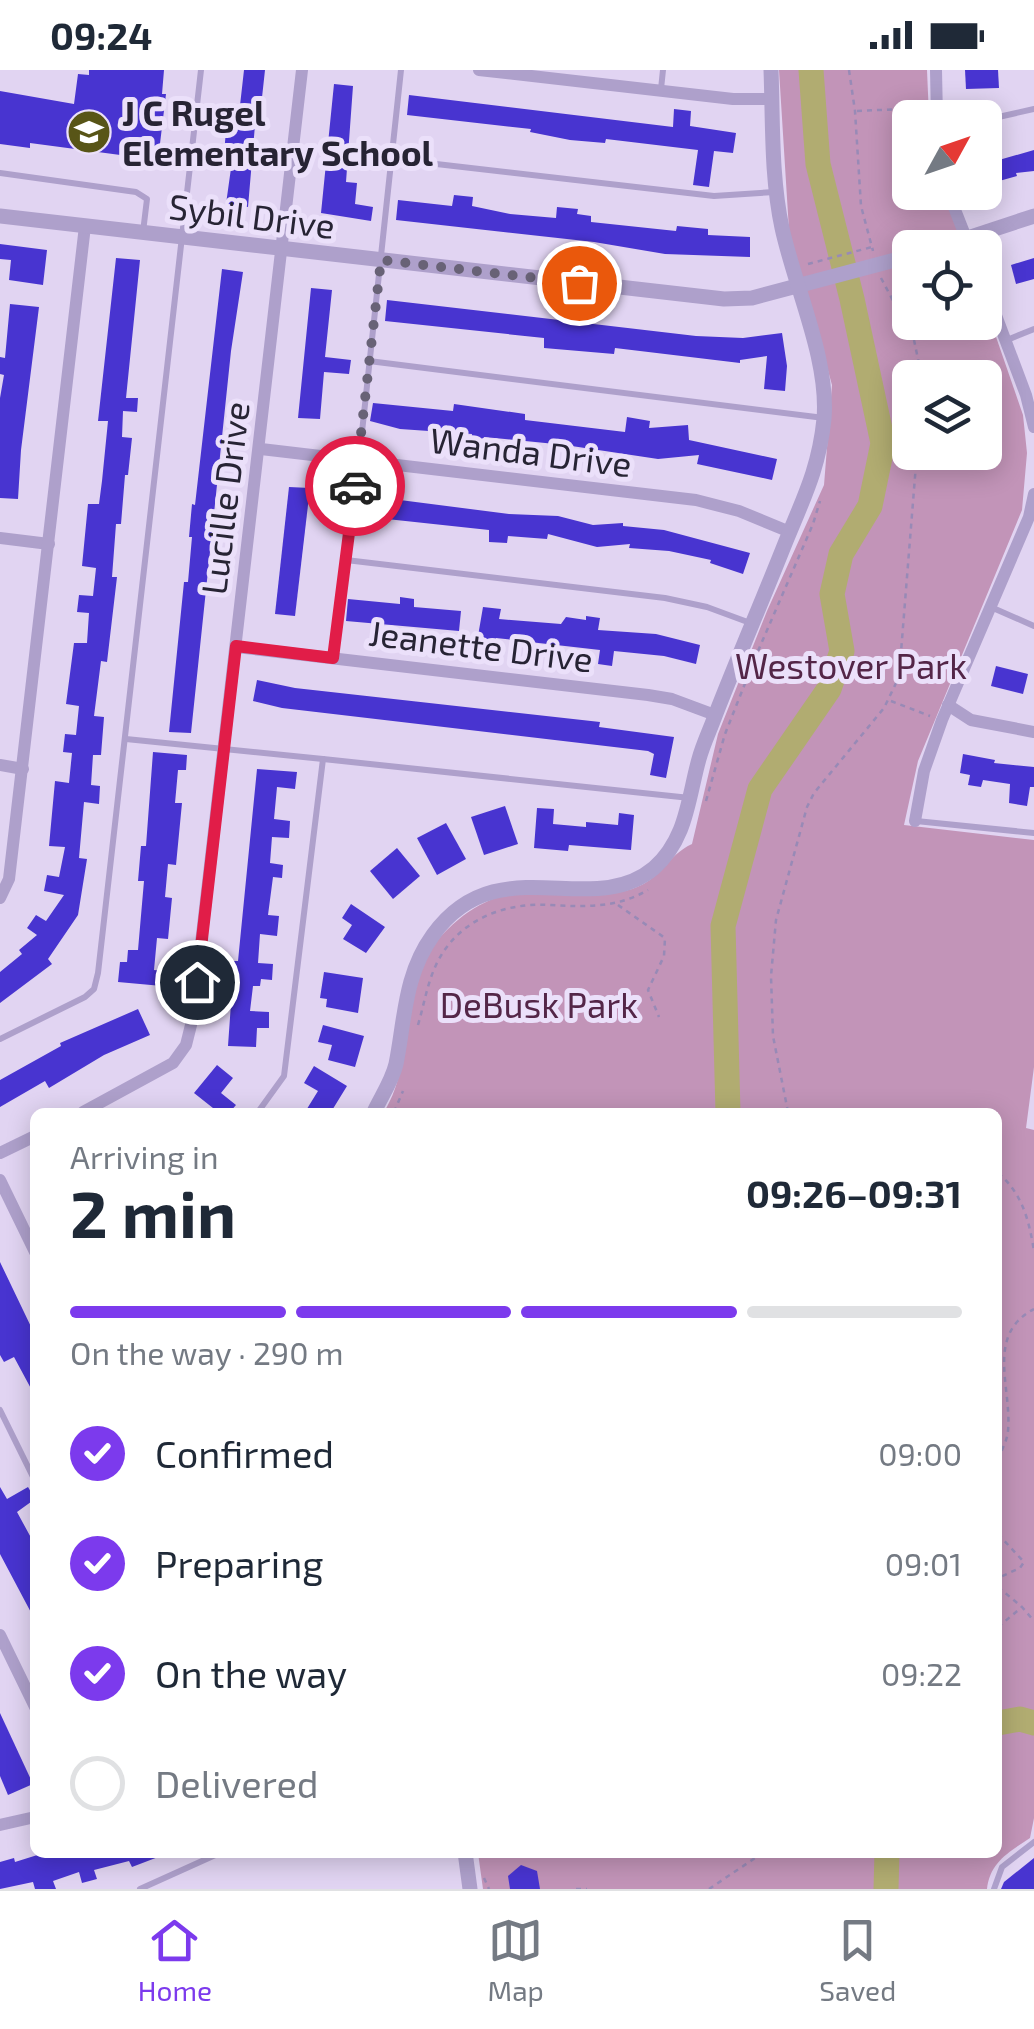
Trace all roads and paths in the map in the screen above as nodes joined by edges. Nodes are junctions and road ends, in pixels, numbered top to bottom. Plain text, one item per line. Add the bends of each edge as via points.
1 (201, 70) edge
2 (302, 70) edge
3 (401, 70) edge
4 (478, 70) edge
5 (663, 70) edge
6 (771, 70) edge
7 (849, 70) edge
8 (936, 70) edge
9 (660, 90) junction
10 (772, 98) junction
11 (937, 100) edge
12 (1034, 109) edge
13 (892, 110) edge
14 (855, 111) junction
15 (1002, 116) edge
16 (392, 159) junction
17 (0, 173) edge
18 (775, 192) junction
19 (0, 216) edge
20 (1034, 216) edge
21 (85, 226) junction
22 (993, 230) edge
23 (143, 233) junction
24 (180, 236) junction
25 (872, 247) junction
26 (282, 249) junction
27 (381, 260) junction
28 (892, 261) edge
29 (808, 264) dead end
30 (876, 266) junction
31 (802, 284) junction
32 (1002, 328) edge
33 (1034, 329) edge
34 (1007, 340) junction
35 (918, 360) edge
36 (370, 361) junction
37 (824, 418) junction
38 (1034, 427) edge
39 (261, 449) junction
40 (359, 460) junction
41 (916, 470) edge
42 (1034, 494) edge
43 (1032, 518) edge
44 (814, 524) dead end
45 (790, 532) junction
46 (0, 538) edge
47 (49, 544) junction
48 (346, 560) junction
49 (992, 608) junction
50 (753, 624) junction
51 (1034, 626) edge
52 (236, 646) junction
53 (333, 658) junction
54 (755, 658) dead end
55 (749, 673) dead end
56 (890, 700) junction
57 (948, 706) junction
58 (715, 715) junction
59 (942, 720) junction
60 (1034, 732) edge
61 (126, 739) junction
62 (224, 749) junction
63 (323, 760) junction
64 (0, 766) edge
65 (22, 769) junction
66 (697, 803) junction
67 (915, 821) joint
68 (1034, 834) edge
69 (649, 890) dead end
70 (0, 898) edge
71 (617, 904) junction
72 (659, 1017) dead end
73 (416, 1033) dead end
74 (0, 1039) edge
75 (406, 1083) dead end
76 (90, 1108) edge
77 (261, 1108) edge
78 (376, 1108) edge
79 (396, 1108) edge
80 (787, 1108) edge
81 (30, 1138) edge
82 (0, 1153) edge
83 (1002, 1177) edge
84 (0, 1180) edge
85 (30, 1242) edge
86 (1034, 1251) edge
87 (1034, 1310) edge
88 (0, 1410) edge
89 (1002, 1449) edge
90 (30, 1472) edge
91 (1002, 1538) edge
92 (1002, 1576) edge
93 (1002, 1590) edge
94 (1022, 1607) junction
95 (1034, 1621) edge
96 (1002, 1624) edge
97 (0, 1635) edge
98 (30, 1698) edge
99 (30, 1818) edge
100 (0, 1824) edge
101 (1034, 1842) edge
102 (209, 1858) edge
103 (466, 1858) edge
104 (755, 1858) edge
105 (140, 1889) edge
106 (470, 1889) edge
107 (576, 1889) edge
108 (587, 1889) edge
109 (709, 1889) edge
110 (994, 1889) edge

1 - 24 lane
2 - 26 street, Lucille Drive
3 - 16 lane
4 - 9 street
5 - 9 lane
6 - 10 street
7 - 14 path
8 - 11 street
9 - 10 street
10 - 18 street
12 - 15 lane
13 - 14 path
14 - 25 path via 861,206
16 - 18 lane via 714,196
16 - 27 lane
17 - 23 lane via 136,192 147,199
18 - 31 street
19 - 21 street, Sybil Drive
20 - 22 street
21 - 23 street, Sybil Drive
21 - 47 street
23 - 24 street, Sybil Drive
24 - 26 street, Sybil Drive
24 - 61 lane
25 - 29 path
25 - 30 path
26 - 27 street, Sybil Drive
26 - 39 street, Lucille Drive
27 - 31 street, Sybil Drive via 724,299
27 - 36 lane
28 - 30 street, Sybil Drive
30 - 31 street, Sybil Drive
30 - 35 path
31 - 37 street via 824,385
32 - 34 street
33 - 34 lane
34 - 38 street
36 - 37 lane
36 - 40 lane
37 - 45 street via 816,474
39 - 40 street, Wanda Drive
39 - 52 street, Lucille Drive
40 - 45 street, Wanda Drive via 696,500
40 - 48 lane
41 - 56 path via 902,660
42 - 43 street
43 - 49 street
44 - 54 path
45 - 50 street
46 - 47 street
47 - 65 street
48 - 50 lane via 665,598
48 - 53 lane
49 - 51 lane
49 - 57 street
50 - 58 street
52 - 53 street, Jeanette Drive
52 - 62 street, Lucille Drive
53 - 58 street, Jeanette Drive via 648,695
55 - 66 path
56 - 59 path
56 - 80 path via 814,793 776,920 771,1008
57 - 59 street
57 - 60 street via 970,720
58 - 66 street via 700,758
59 - 67 street
61 - 62 lane
61 - 74 lane via 94,989
62 - 63 lane
62 - 76 street, Lucille Drive via 186,1044 173,1064
63 - 66 lane
63 - 77 lane via 284,1076
64 - 65 street
65 - 70 street via 9,879
66 - 78 street via 652,870 620,886 518,886 481,896 451,914 409,979 395,1069
67 - 68 lane
69 - 71 path
71 - 72 path via 664,938 664,956 648,990
71 - 73 path via 525,904 483,917 450,942 438,961
75 - 79 path
81 - 82 street
83 - 86 path via 1024,1207
84 - 85 street
87 - 89 path via 1013,1325 1004,1342 1009,1428
88 - 90 lane
91 - 92 path via 1024,1562
93 - 94 path
94 - 95 path
94 - 96 path
97 - 98 street
99 - 100 street
101 - 110 lane via 1002,1867
102 - 105 lane
103 - 106 street
104 - 109 path
107 - 108 path

